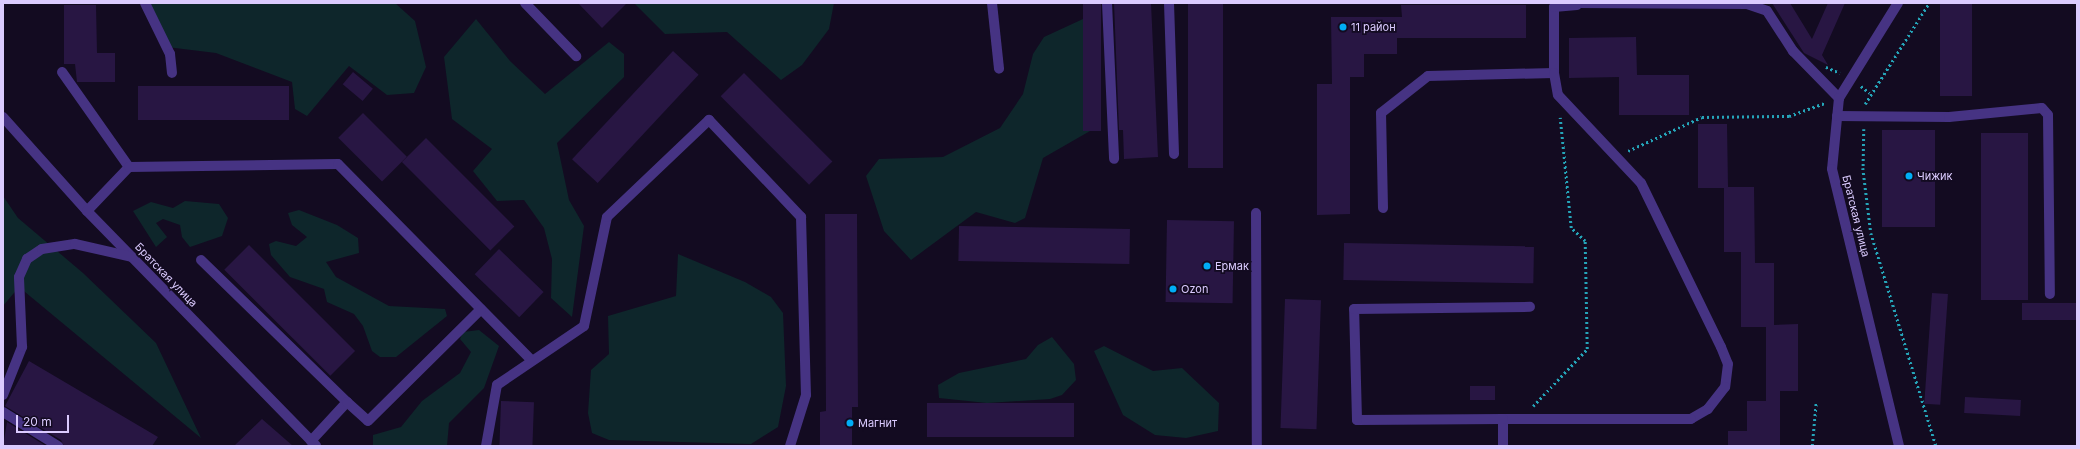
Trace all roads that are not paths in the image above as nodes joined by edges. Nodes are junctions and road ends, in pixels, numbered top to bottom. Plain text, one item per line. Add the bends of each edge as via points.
1 (145, 3) edge
2 (525, 3) edge
3 (992, 3) edge
4 (1107, 3) edge
5 (1169, 3) edge
6 (1898, 3) edge
7 (1577, 4) edge
8 (576, 56) dead end
9 (999, 69) dead end
10 (62, 72) dead end
11 (172, 73) dead end
12 (1554, 73) junction
13 (1839, 98) junction
14 (1837, 116) junction
15 (3, 117) edge
16 (1174, 154) dead end
17 (1114, 159) dead end
18 (129, 167) junction
19 (1383, 208) dead end
20 (87, 212) junction
21 (1256, 213) dead end
22 (132, 257) junction
23 (201, 260) dead end
24 (2050, 294) dead end
25 (1530, 307) dead end
26 (481, 309) junction
27 (532, 361) junction
28 (3, 395) edge
29 (347, 402) junction
30 (3, 412) edge
31 (1504, 420) junction
32 (314, 443) edge
33 (58, 446) edge
34 (486, 446) edge
35 (790, 446) edge
36 (1257, 446) edge
37 (1503, 446) edge
38 (1899, 446) edge

1 - 11 street via 170,54
2 - 8 street
3 - 9 street
4 - 17 street
5 - 16 street
6 - 13 street, Братская улица
7 - 12 street via 1554,7
7 - 13 street via 1747,4 1767,10 1793,51
10 - 18 street
12 - 19 street via 1428,76 1422,80 1381,113
12 - 31 street via 1558,95 1641,183 1728,364 1724,386 1708,409 1691,419
13 - 14 street, Братская улица
14 - 24 street via 1949,117 2042,108 2048,115
14 - 38 street, Братская улица via 1832,169
15 - 20 street, Братская улица
18 - 20 street
18 - 26 street via 338,164
20 - 22 street, Братская улица
21 - 36 street
22 - 28 street via 75,244 42,249 27,259 19,277 22,347
22 - 32 street, Братская улица
23 - 29 street
25 - 31 street via 1354,309 1357,420
26 - 27 street
26 - 29 street via 368,421
27 - 34 street via 497,385
27 - 35 street via 584,326 607,217 709,120 801,217 806,395
29 - 32 street
30 - 33 street
31 - 37 street

